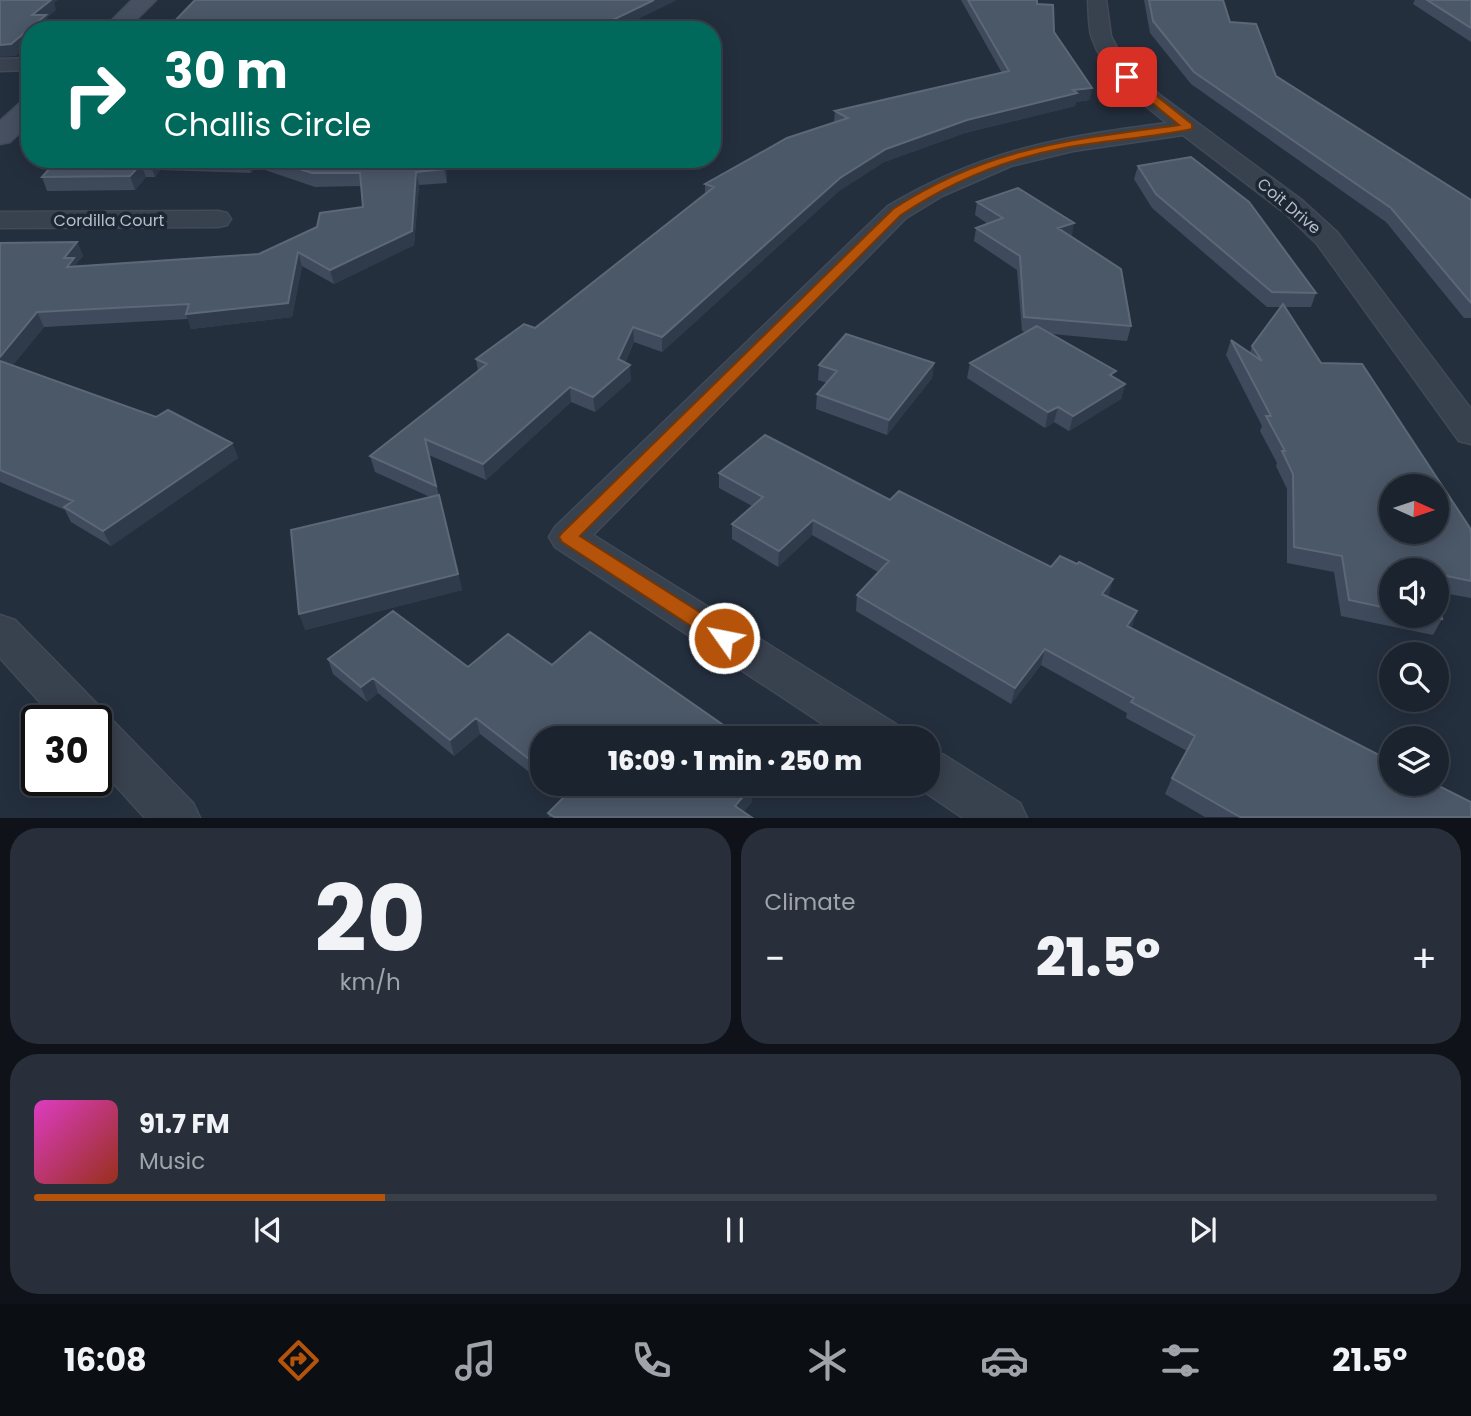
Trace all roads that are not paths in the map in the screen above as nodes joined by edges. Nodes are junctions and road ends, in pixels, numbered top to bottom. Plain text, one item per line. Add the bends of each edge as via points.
1 (145, 0) edge
2 (1097, 0) edge
3 (123, 21) edge
4 (21, 64) edge
5 (0, 65) edge
6 (21, 116) edge
7 (1188, 127) junction
8 (0, 136) edge
9 (218, 219) dead end
10 (0, 220) edge
11 (1471, 433) edge
12 (0, 631) edge
13 (70, 705) edge
14 (861, 726) edge
15 (112, 750) edge
16 (940, 777) edge
17 (176, 817) edge
18 (1003, 817) edge

1 - 3 main road
2 - 7 street, Coit Drive via 1101,36 1110,56 1127,77
4 - 5 street
6 - 8 main road
7 - 11 street, Coit Drive via 1294,207 1327,238
7 - 14 street via 1016,155 942,184 897,212 568,537
9 - 10 street, Cordilla Court
12 - 13 street
15 - 17 street
16 - 18 street

